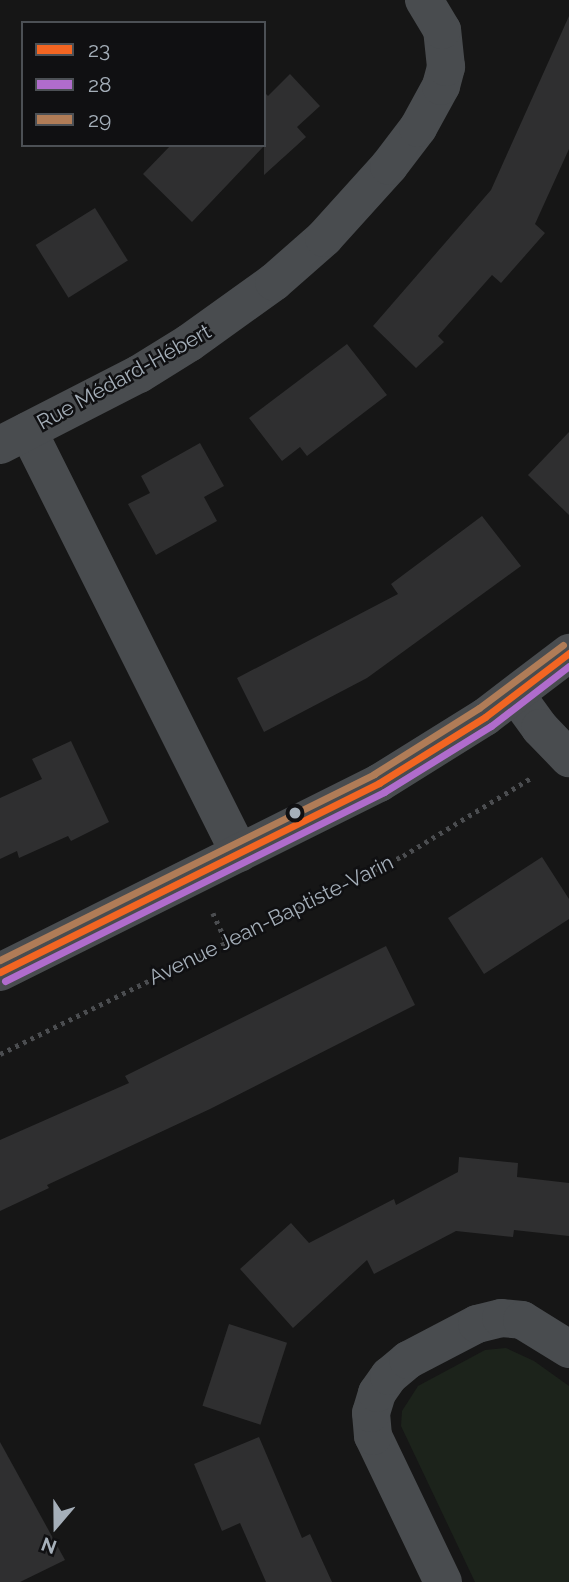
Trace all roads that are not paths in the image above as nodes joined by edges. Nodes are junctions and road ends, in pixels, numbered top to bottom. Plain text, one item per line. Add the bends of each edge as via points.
1 (424, 0) edge
2 (14, 438) edge
3 (569, 653) edge
4 (516, 695) junction
5 (553, 767) edge
6 (239, 853) junction
7 (0, 972) edge
8 (569, 1349) edge
9 (443, 1582) edge

1 - 2 street, Rue Médard-Hébert via 442,30 446,67 441,86 418,128 389,166 324,238 274,282 189,343
2 - 6 street, Rue Médard-Hébert
3 - 4 street
4 - 5 street via 540,729
4 - 6 street via 418,761
6 - 7 street
8 - 9 street via 522,1320 501,1318 477,1324 408,1360 377,1393 370,1413 373,1436

